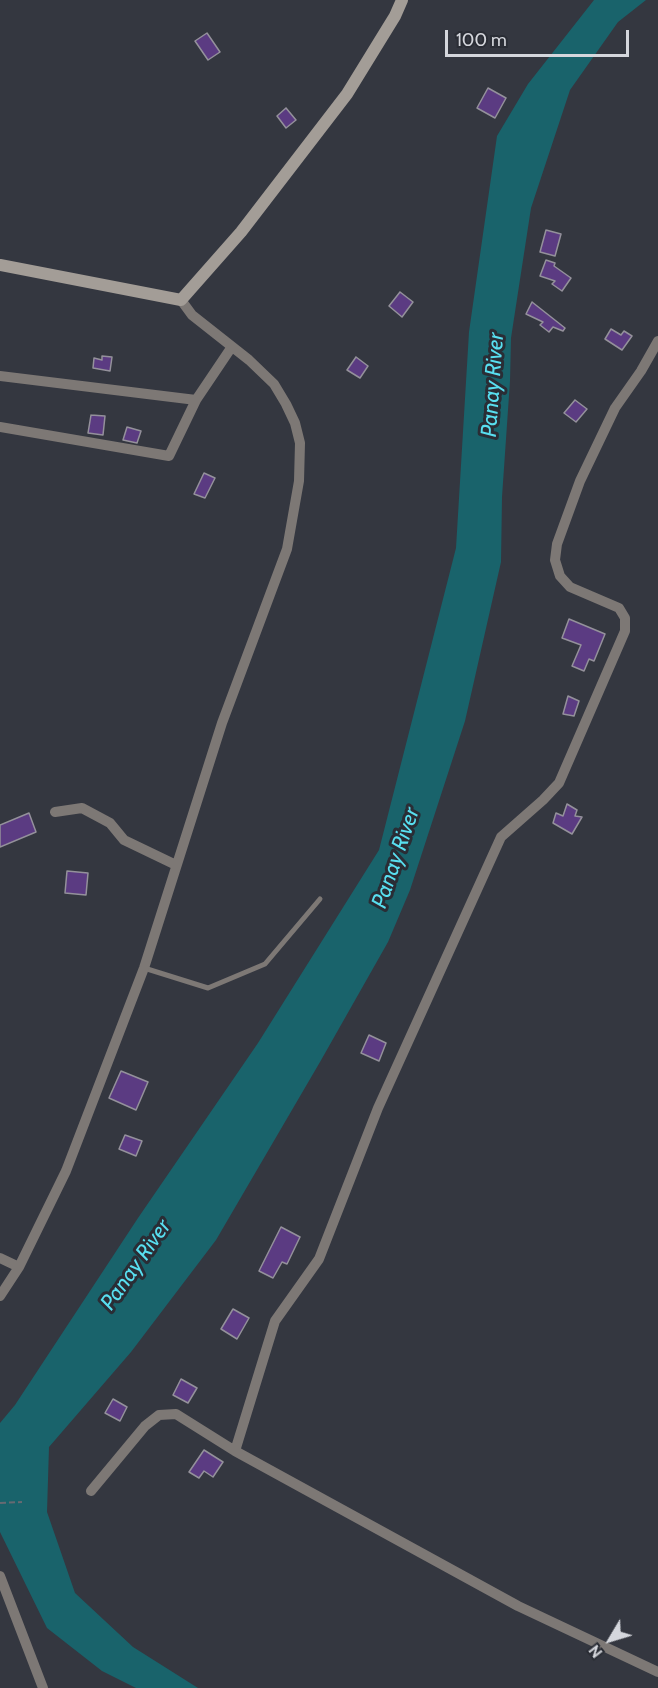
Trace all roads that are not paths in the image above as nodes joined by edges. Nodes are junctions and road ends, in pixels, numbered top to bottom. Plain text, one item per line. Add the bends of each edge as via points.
1 (402, 0) edge
2 (0, 265) edge
3 (181, 300) junction
4 (658, 341) edge
5 (231, 348) junction
6 (0, 376) edge
7 (196, 400) junction
8 (0, 427) edge
9 (55, 812) dead end
10 (176, 864) junction
11 (320, 899) dead end
12 (144, 968) junction
13 (0, 1258) edge
14 (19, 1267) junction
15 (0, 1296) edge
16 (235, 1451) junction
17 (91, 1491) dead end
18 (0, 1576) edge
19 (658, 1672) edge
20 (43, 1688) edge

1 - 3 street via 347,94 242,232
2 - 3 street
3 - 5 street via 192,315
4 - 16 street via 615,408 580,481 555,560 560,576 570,587 619,608 625,618 625,631 559,783 501,837 378,1108 319,1259 275,1321
5 - 7 street
5 - 10 street via 274,384 286,404 300,443 299,481 287,549 222,723
6 - 7 street
7 - 8 street via 169,456
9 - 10 street via 82,808 110,823 124,840
10 - 12 street
11 - 12 lane via 265,964 208,988
12 - 14 street via 66,1171
13 - 14 street
14 - 15 street
16 - 17 street via 176,1414 159,1415 145,1426
16 - 19 street via 518,1606
18 - 20 street

